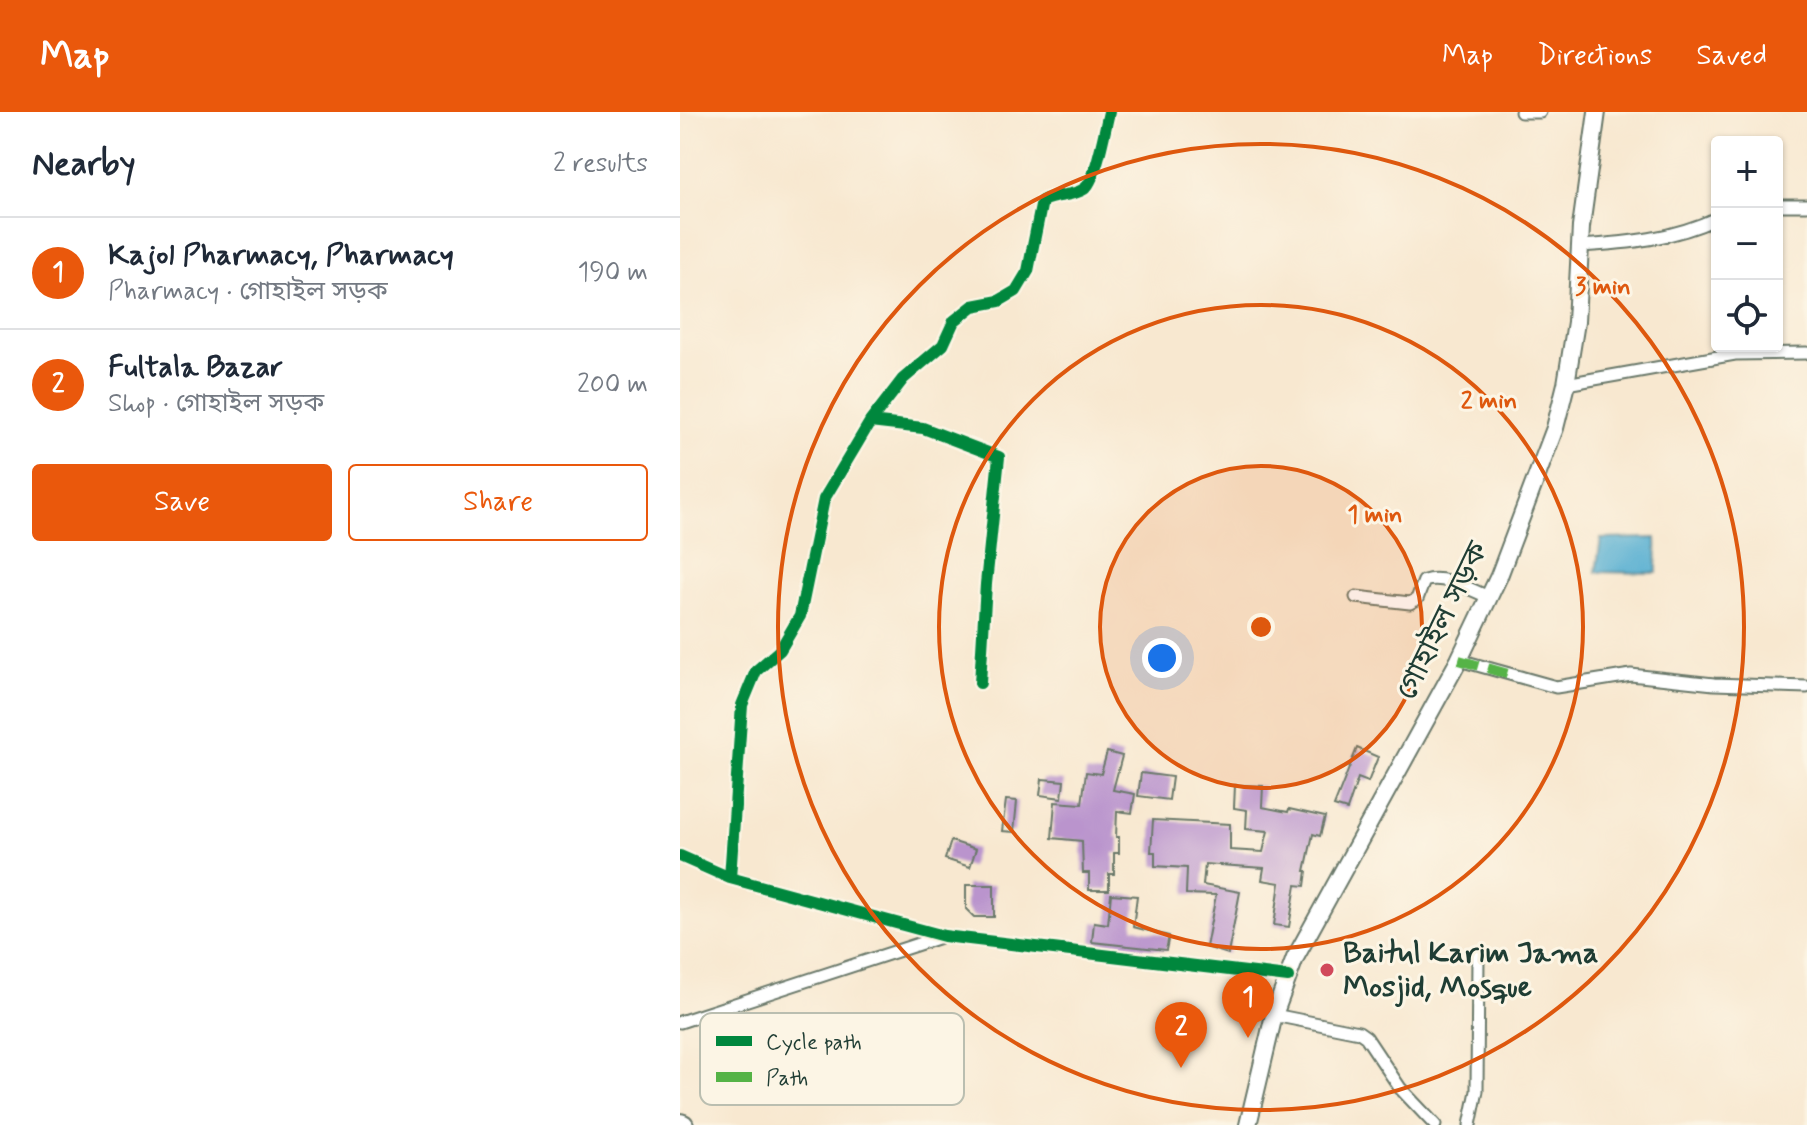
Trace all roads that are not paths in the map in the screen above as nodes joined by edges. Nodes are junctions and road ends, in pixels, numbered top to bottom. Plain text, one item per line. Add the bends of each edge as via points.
1 (1109, 112) edge
2 (1521, 112) edge
3 (1540, 112) edge
4 (1597, 112) edge
5 (1783, 205) edge
6 (1807, 205) edge
7 (1711, 221) edge
8 (1580, 246) junction
9 (1807, 353) edge
10 (1566, 384) junction
11 (870, 422) junction
12 (1356, 597) dead end
13 (1489, 597) junction
14 (1459, 660) junction
15 (980, 683) dead end
16 (1807, 687) edge
17 (680, 856) edge
18 (730, 878) junction
19 (944, 936) junction
20 (1478, 956) dead end
21 (1288, 977) junction
22 (708, 1013) edge
23 (700, 1015) edge
24 (1274, 1015) junction
25 (680, 1022) edge
26 (1248, 1125) edge
27 (1435, 1125) edge
28 (1470, 1125) edge

1 - 11 street via 1094,178 1084,189 1042,201 1028,271 1016,291 973,306 954,321 943,345 903,379
2 - 3 street
4 - 8 main road, গোহাইল সড়ক
5 - 6 street
7 - 8 street via 1633,243
8 - 10 main road, গোহাইল সড়ক
9 - 10 street via 1735,354
10 - 13 main road, গোহাইল সড়ক via 1555,428
11 - 15 street via 923,428 999,457
11 - 18 street via 824,499 800,616 780,650 756,671 742,705
12 - 13 street via 1410,603 1424,581 1441,579
13 - 14 main road, গোহাইল সড়ক
14 - 16 street via 1556,687 1631,675
14 - 21 main road, গোহাইল সড়ক
17 - 18 street
18 - 19 street
19 - 21 street
19 - 22 street
20 - 28 street via 1477,1091
21 - 24 main road, গোহাইল সড়ক
23 - 25 street
24 - 26 main road, গোহাইল সড়ক
24 - 27 street via 1359,1032

